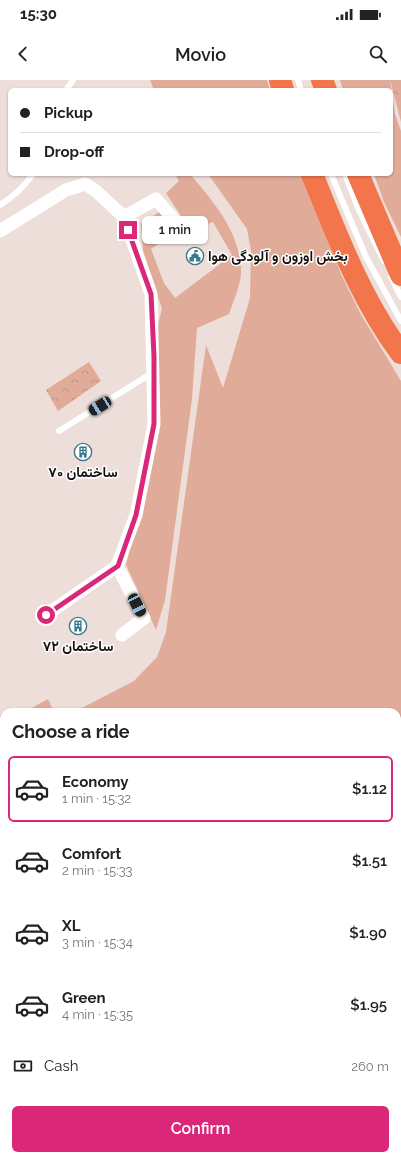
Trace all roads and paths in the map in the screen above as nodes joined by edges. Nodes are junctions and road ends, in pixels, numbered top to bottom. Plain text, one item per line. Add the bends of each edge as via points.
1 (32, 176) edge
2 (313, 176) edge
3 (332, 176) edge
4 (346, 176) edge
5 (359, 176) edge
6 (0, 205) edge
7 (124, 216) junction
8 (0, 231) edge
9 (186, 233) dead end
10 (401, 275) edge
11 (401, 297) edge
12 (397, 337) edge
13 (401, 362) edge
14 (154, 372) junction
15 (59, 431) dead end
16 (118, 566) junction
17 (46, 615) dead end
18 (122, 635) dead end

1 - 6 lane via 10,199
2 - 12 highway via 357,280
3 - 12 lane
4 - 11 lane via 358,208
5 - 10 highway
7 - 8 street via 85,184 66,190
7 - 9 street via 156,199
7 - 14 street via 151,294
12 - 13 highway
14 - 15 lane
14 - 16 street via 154,424 136,515
16 - 17 street
16 - 18 street via 144,618

